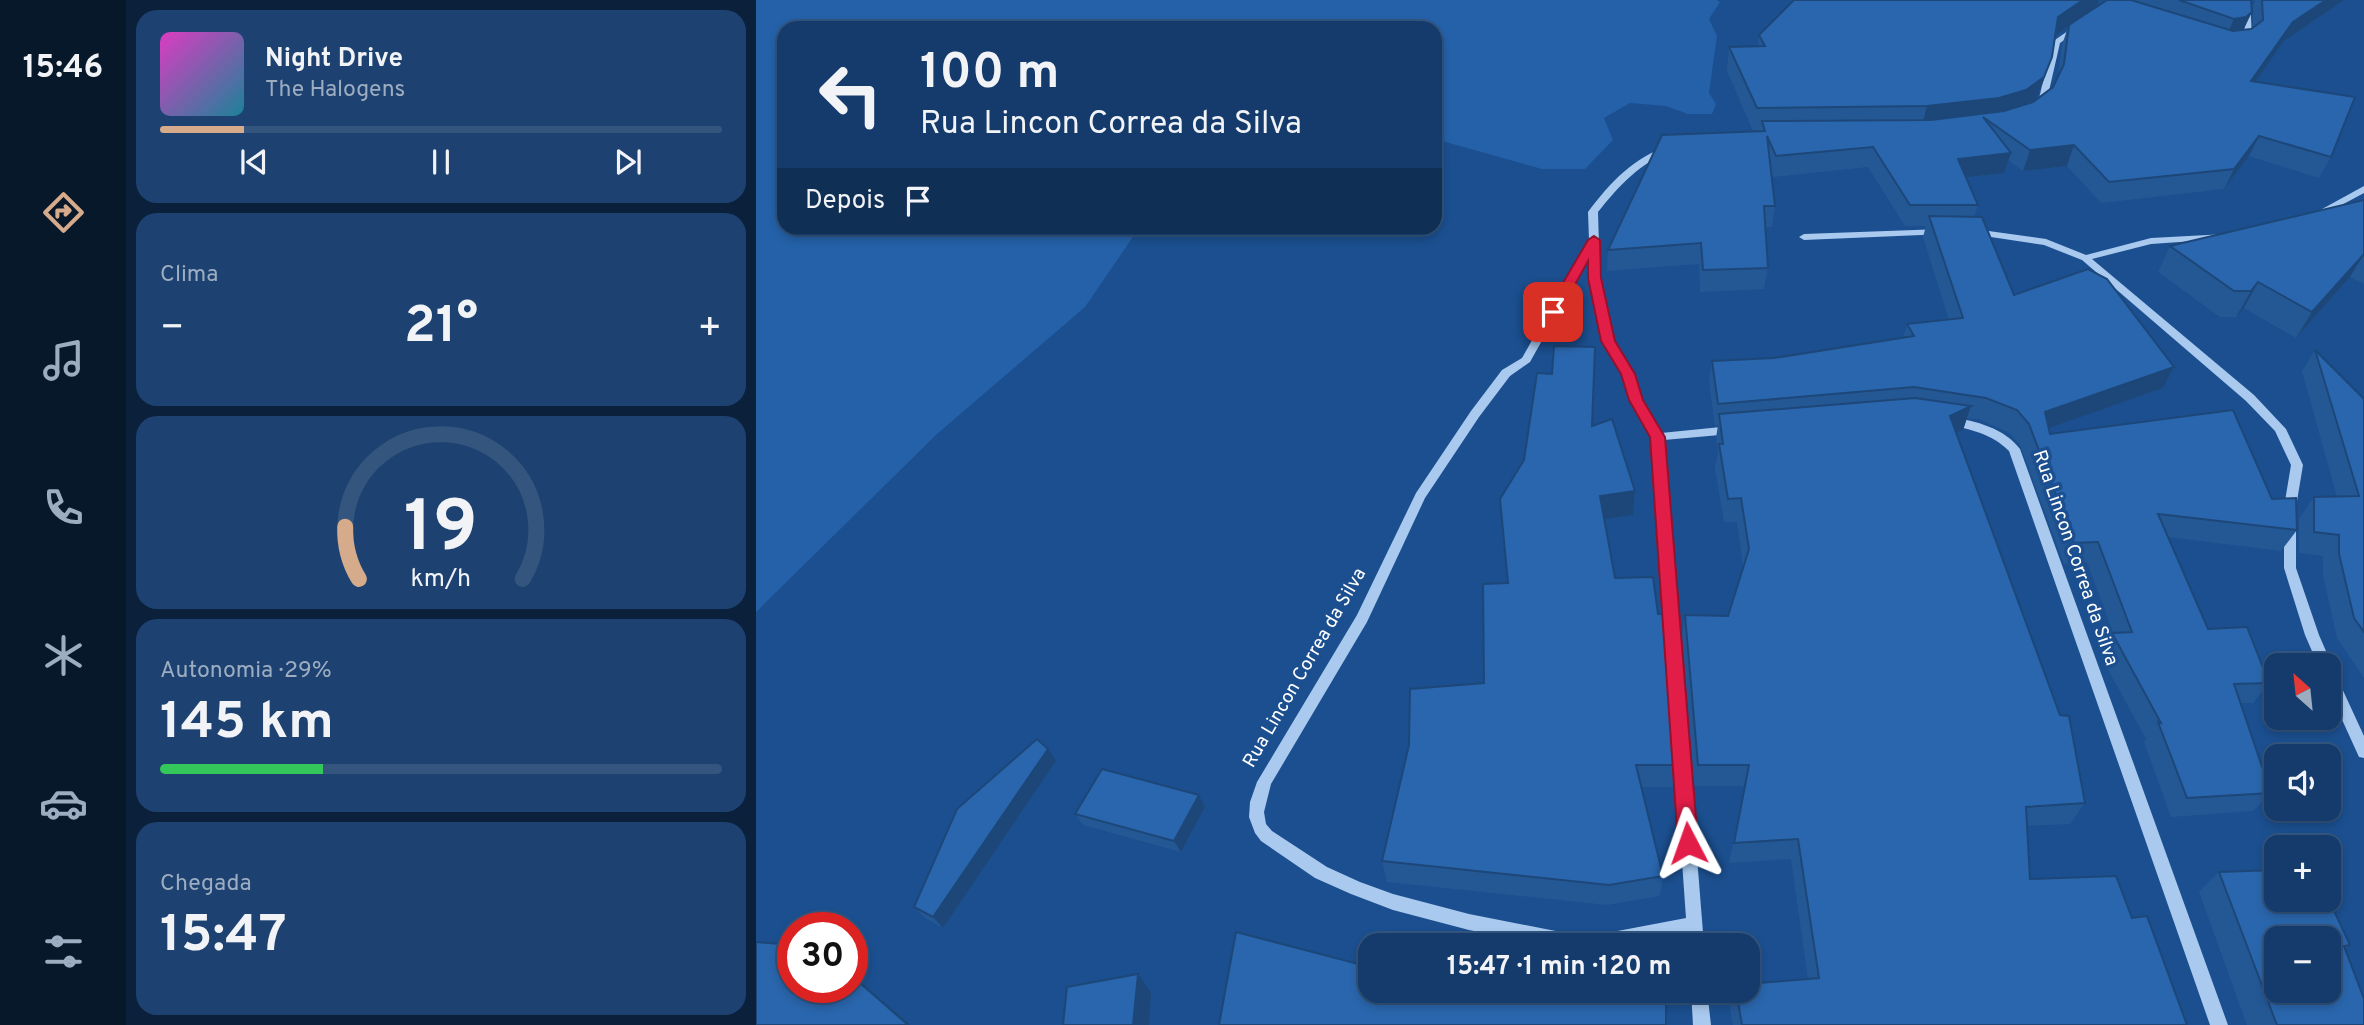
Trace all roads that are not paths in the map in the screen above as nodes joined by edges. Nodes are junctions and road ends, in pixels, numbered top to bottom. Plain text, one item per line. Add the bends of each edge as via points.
1 (2246, 0) edge
2 (2085, 23) edge
3 (2231, 45) edge
4 (2025, 118) edge
5 (1684, 146) edge
6 (2364, 189) edge
7 (2309, 219) edge
8 (2240, 235) edge
9 (1804, 237) dead end
10 (1594, 240) junction
11 (2085, 258) junction
12 (1934, 419) edge
13 (1741, 429) edge
14 (1658, 437) junction
15 (2320, 653) edge
16 (2342, 703) edge
17 (2364, 752) edge
18 (1694, 924) junction
19 (1532, 933) edge
20 (1648, 933) edge
21 (1695, 933) edge
22 (1700, 1003) edge
23 (1702, 1025) edge
24 (2219, 1025) edge

1 - 3 street via 2248,37
2 - 4 street via 2056,42 2042,104
5 - 10 street, Rua Lincon Correa da Silva via 1650,154 1614,187 1594,212
6 - 7 street
8 - 11 street via 2151,242
9 - 11 street via 1994,233 2046,242
10 - 14 street, Rua Lincon Correa da Silva via 1595,278 1608,341
10 - 19 street, Rua Lincon Correa da Silva via 1526,360 1506,373 1420,496 1362,618 1264,782 1256,808 1266,836 1314,871 1391,902
11 - 15 street via 2250,398 2280,429 2297,465 2290,507 2290,568
12 - 24 street, Rua Lincon Correa da Silva via 1974,425 2003,437 2014,449
13 - 14 street
14 - 18 street, Rua Lincon Correa da Silva
16 - 17 street
18 - 20 street, Rua Lincon Correa da Silva
18 - 21 street, Rua Lincon Correa da Silva
22 - 23 street

